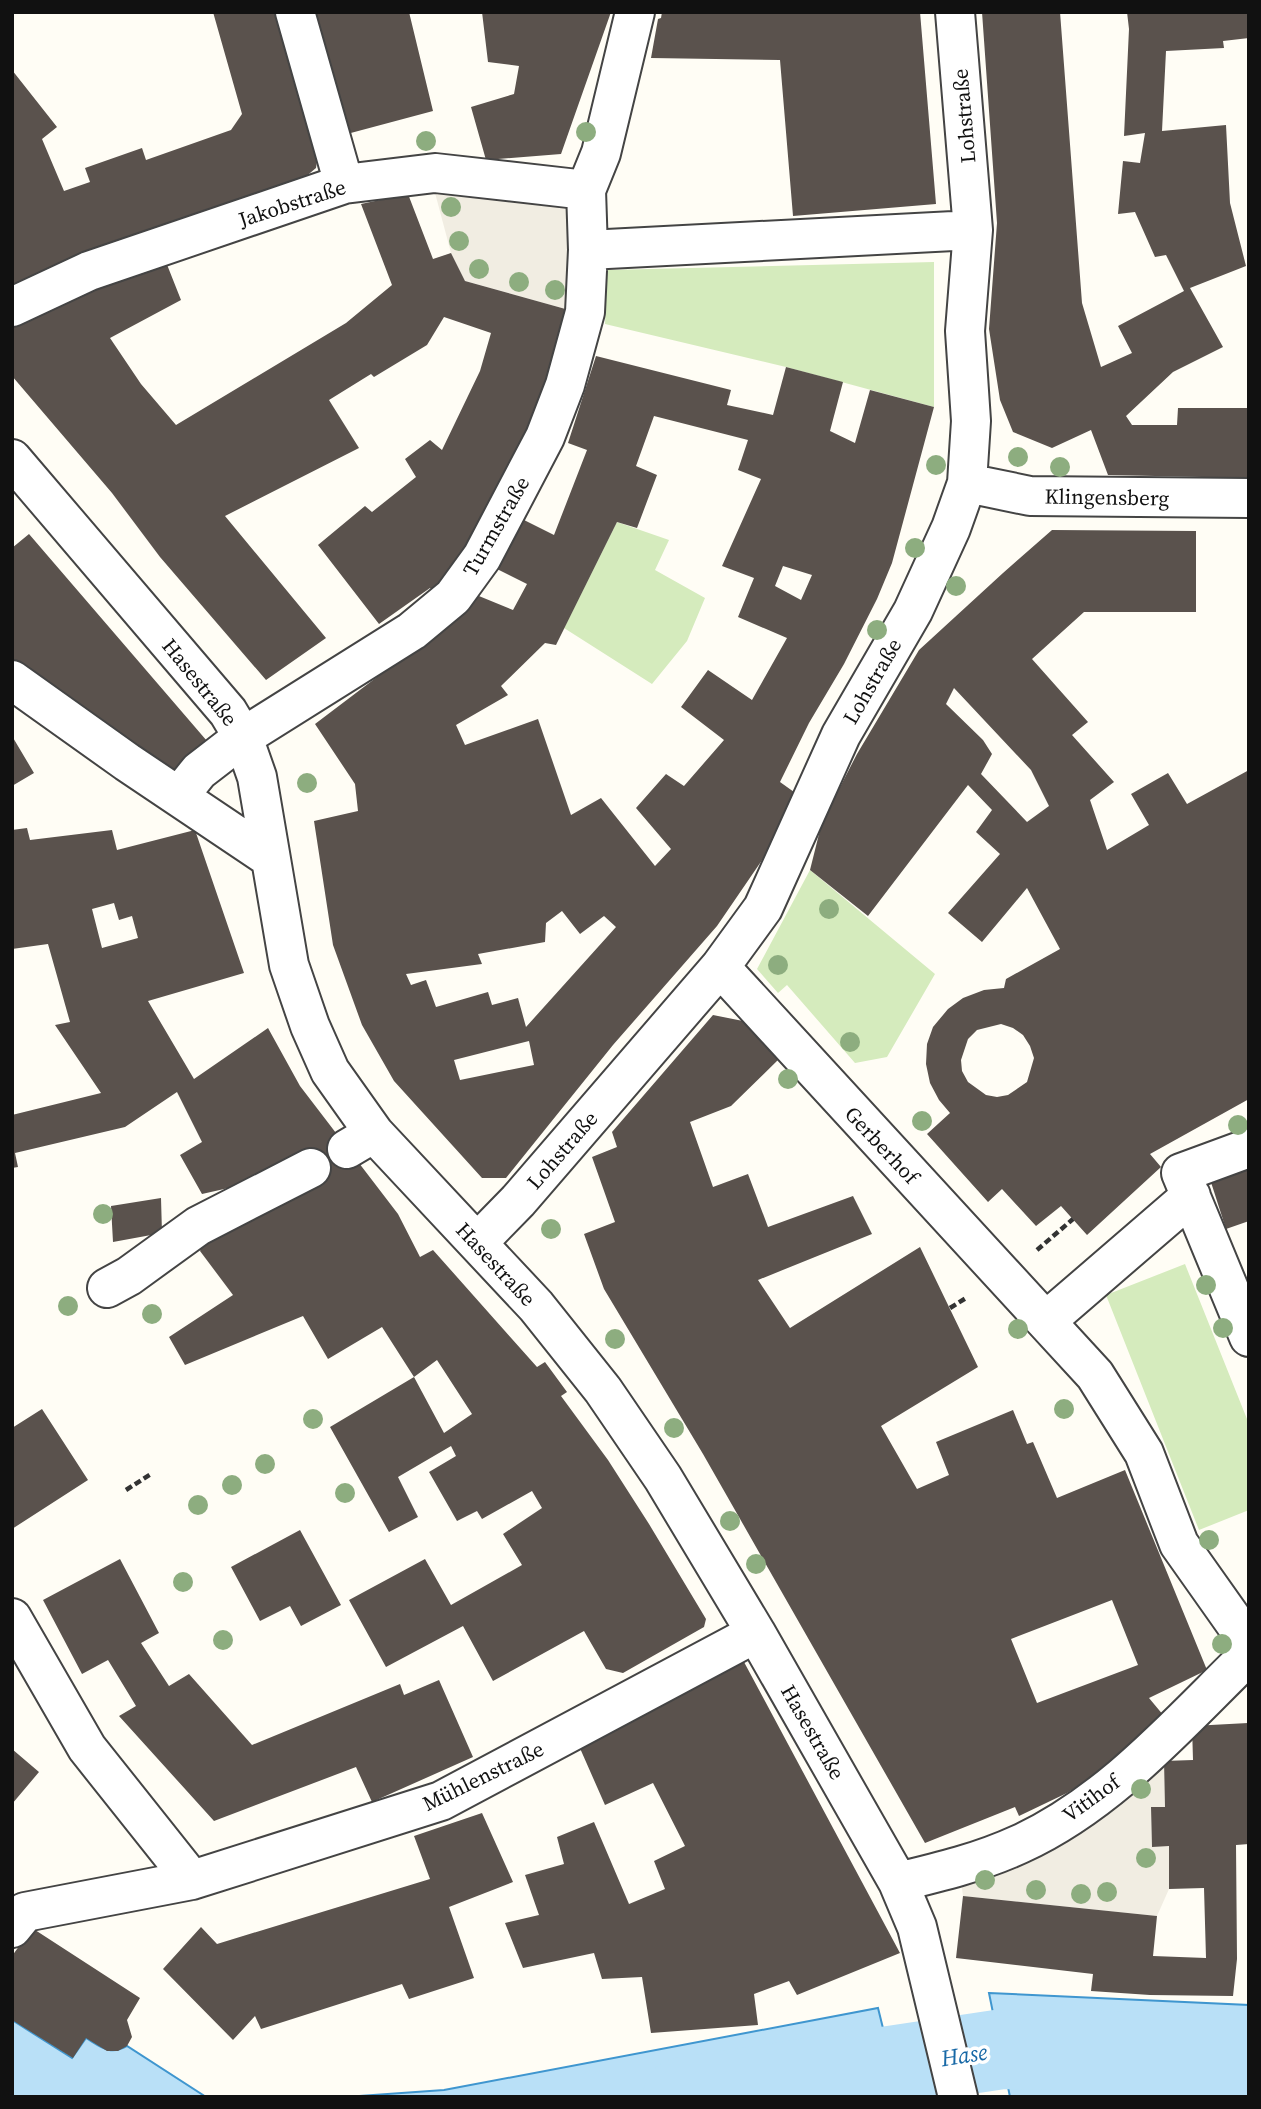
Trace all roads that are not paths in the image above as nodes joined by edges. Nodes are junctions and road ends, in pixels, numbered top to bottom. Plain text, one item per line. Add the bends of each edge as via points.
1 (295, 12) edge
2 (635, 12) edge
3 (955, 12) edge
4 (344, 184) junction
5 (586, 190) junction
6 (973, 230) junction
7 (589, 250) junction
8 (12, 307) edge
9 (12, 459) edge
10 (967, 483) junction
11 (1249, 498) edge
12 (12, 680) edge
13 (243, 737) junction
14 (179, 796) junction
15 (270, 858) junction
16 (720, 967) junction
17 (1249, 1148) edge
18 (311, 1168) dead end
19 (1191, 1196) junction
20 (477, 1243) junction
21 (107, 1288) dead end
22 (1046, 1321) junction
23 (1249, 1337) edge
24 (12, 1618) edge
25 (756, 1633) junction
26 (1249, 1643) edge
27 (1249, 1655) edge
28 (192, 1880) junction
29 (898, 1881) junction
30 (12, 1928) edge
31 (958, 2097) edge

1 - 4 street
2 - 5 street, Turmstraße via 601,153
3 - 6 street, Lohstraße
4 - 5 street, Jakobstraße via 435,173
4 - 8 street, Jakobstraße via 89,271
5 - 7 street, Turmstraße
6 - 7 street
6 - 10 street, Lohstraße via 965,331 971,421
7 - 13 street, Turmstraße via 585,312 565,385 545,438 482,557 453,597 412,631
9 - 13 street, Hasestraße via 228,712
10 - 11 street, Klingensberg via 1030,496
10 - 16 street, Lohstraße via 913,611 841,735 763,908
12 - 14 street
13 - 14 street, Turmstraße via 199,771
13 - 15 street, Hasestraße via 257,777
14 - 15 street
15 - 20 street, Hasestraße via 289,965 310,1026 361,1141
16 - 20 street, Lohstraße
16 - 22 street, Gerberhof
17 - 19 street via 1181,1173
18 - 21 street via 198,1226
19 - 22 street
19 - 23 street
20 - 25 street, Hasestraße via 536,1306 603,1390
22 - 26 street, Gerberhof via 1095,1375 1144,1453 1179,1544
24 - 28 street via 87,1748
25 - 28 street, Mühlenstraße via 441,1801
25 - 29 street, Hasestraße
27 - 29 street, Vitihof via 1148,1753 1080,1810 1021,1844 959,1867
28 - 30 street, Mühlenstraße via 25,1912
29 - 31 street, Hasestraße via 917,1927

